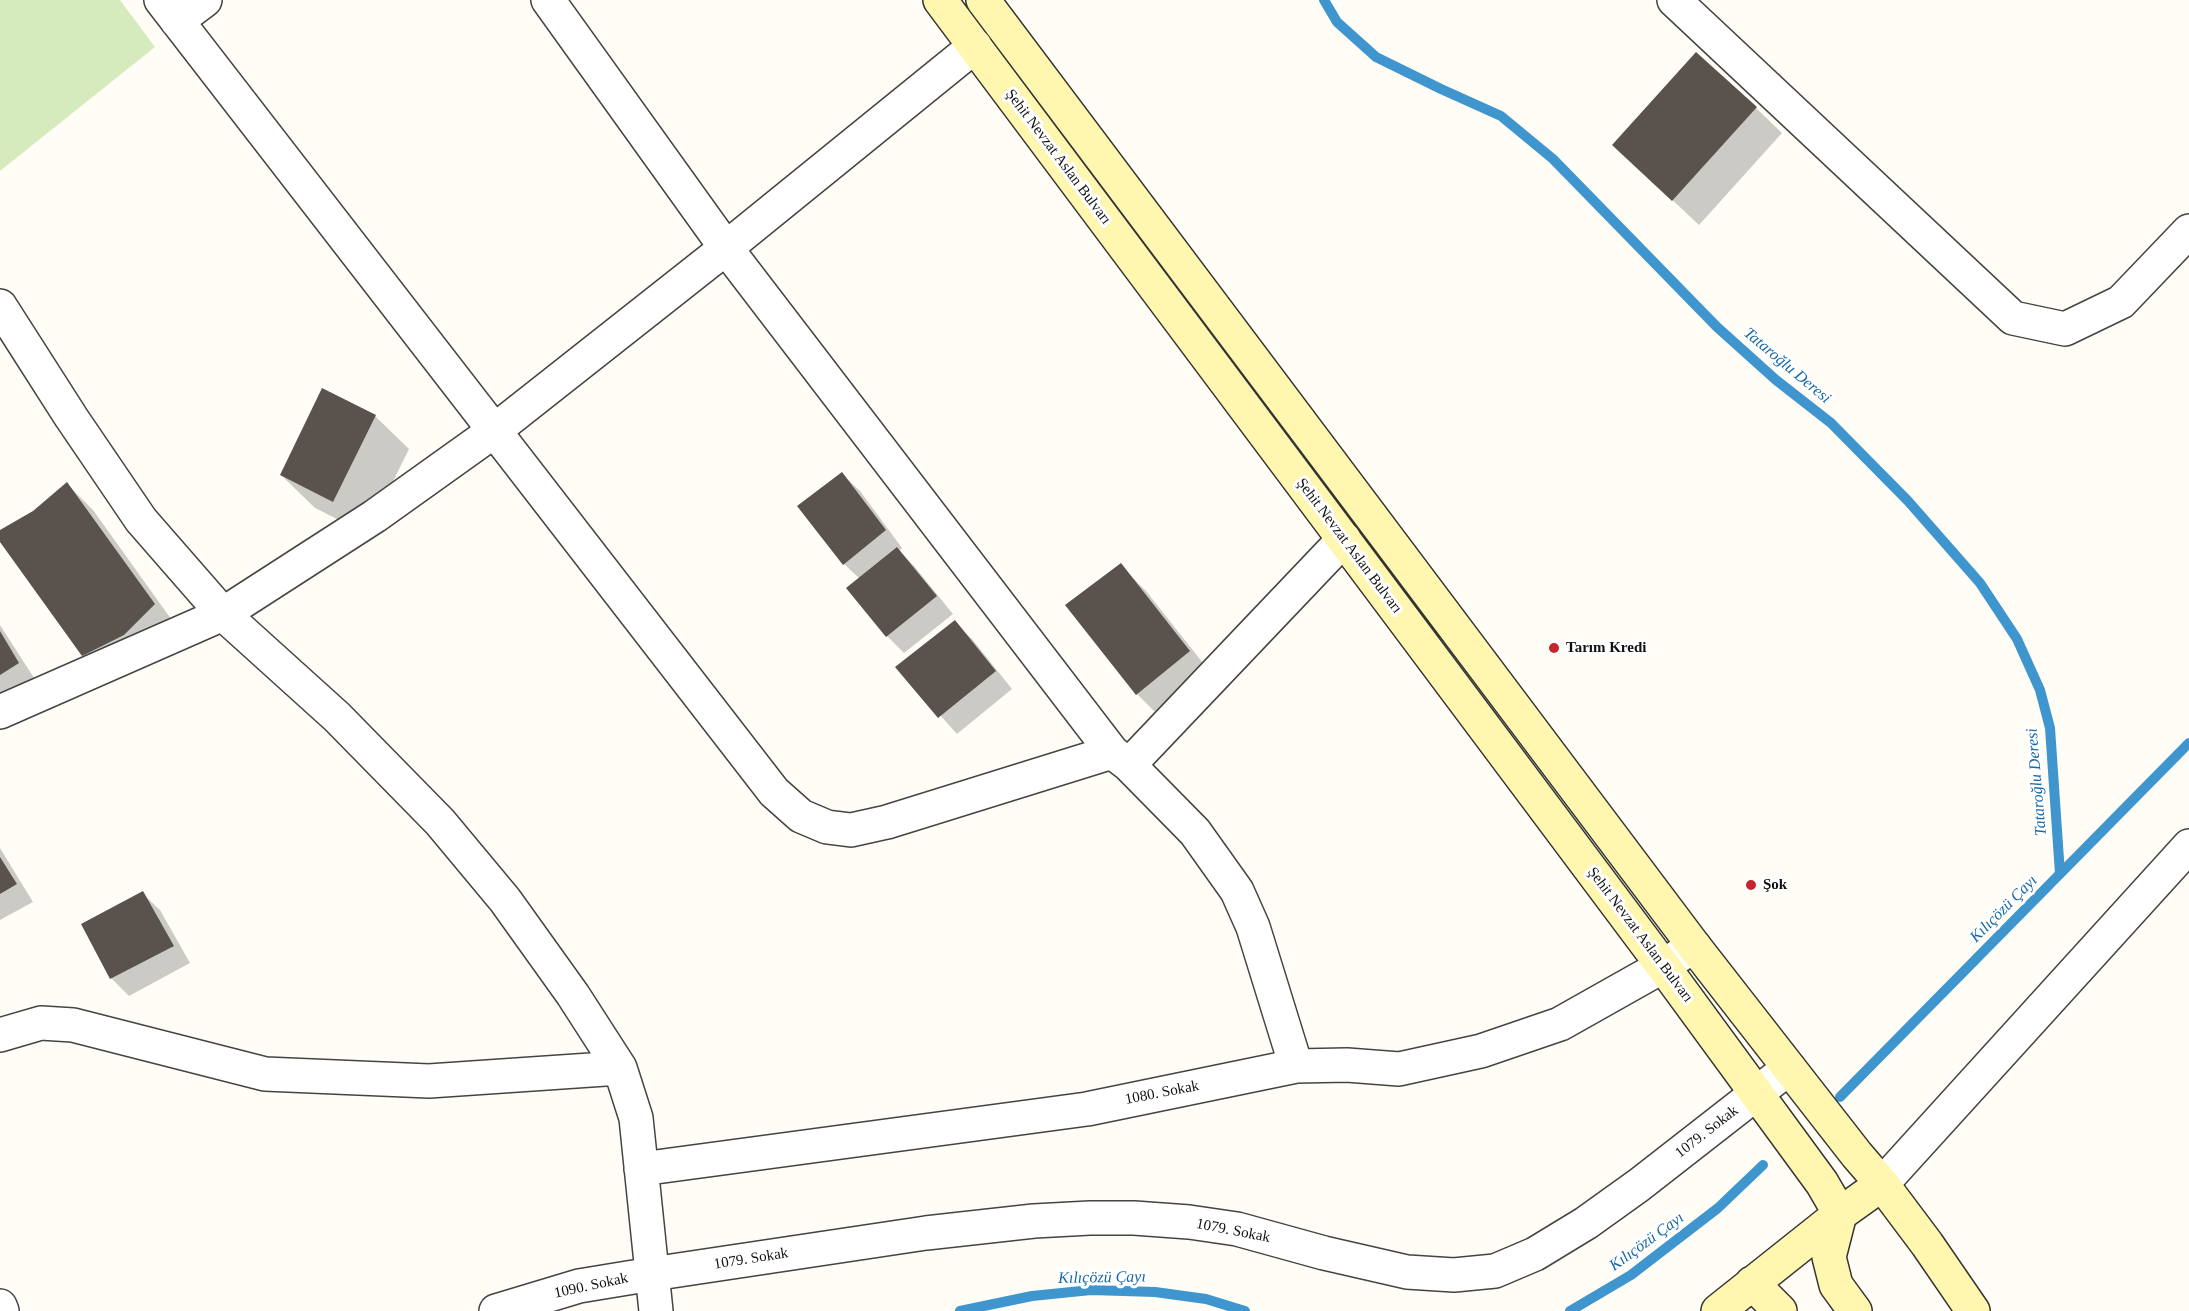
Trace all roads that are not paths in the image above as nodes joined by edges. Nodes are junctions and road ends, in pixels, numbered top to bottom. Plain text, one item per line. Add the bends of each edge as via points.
1 (205, 0) edge
2 (548, 0) edge
3 (940, 0) edge
4 (983, 0) edge
5 (1674, 0) edge
6 (169, 11) edge
7 (975, 46) junction
8 (2189, 231) edge
9 (726, 248) junction
10 (0, 306) edge
11 (494, 431) junction
12 (1344, 538) junction
13 (223, 614) junction
14 (0, 712) edge
15 (1120, 759) junction
16 (2189, 846) edge
17 (1694, 946) junction
18 (1663, 966) junction
19 (0, 1035) edge
20 (1296, 1066) junction
21 (620, 1068) junction
22 (1789, 1068) junction
23 (1757, 1093) junction
24 (641, 1169) junction
25 (1882, 1184) junction
26 (1840, 1214) junction
27 (652, 1274) junction
28 (1752, 1283) junction
29 (0, 1306) edge
30 (2, 1311) edge
31 (496, 1311) edge
32 (656, 1311) edge
33 (1718, 1311) edge
34 (1780, 1311) edge
35 (1855, 1311) edge
36 (1973, 1311) edge

1 - 6 street
2 - 9 street
3 - 7 main road, Şehit Nevzat Aslan Bulvarı
4 - 17 main road
5 - 8 street via 2013,318 2065,329 2121,302
6 - 11 street
7 - 9 street
7 - 12 main road, Şehit Nevzat Aslan Bulvarı
9 - 11 street
9 - 15 street
10 - 13 street via 141,520
11 - 13 street via 375,516
11 - 15 street via 774,792 801,816 827,827 851,830
12 - 15 street
12 - 18 main road, Şehit Nevzat Aslan Bulvarı
13 - 14 street
13 - 21 street via 337,717 440,822 505,900
15 - 20 street via 1195,832 1237,891 1253,927
16 - 25 street
17 - 18 street, 1080. Sokak
17 - 22 main road
18 - 20 street, 1080. Sokak via 1560,1024 1481,1051 1399,1069
18 - 23 main road, Şehit Nevzat Aslan Bulvarı
19 - 21 street via 41,1023 73,1025 265,1074 429,1080
20 - 24 street, 1080. Sokak via 1087,1108
21 - 24 street via 636,1118
22 - 23 street, 1079. Sokak
22 - 25 main road
23 - 26 main road, Şehit Nevzat Aslan Bulvarı
23 - 27 street, 1079. Sokak via 1586,1223 1535,1254 1494,1270 1454,1275 1407,1272 1238,1229 1090,1218 926,1233
24 - 27 street
25 - 26 main road
25 - 36 main road
26 - 28 main road
26 - 35 main road via 1829,1257 1836,1285
27 - 31 street, 1090. Sokak via 579,1286
27 - 32 street
28 - 33 main road
28 - 34 main road
29 - 30 street

